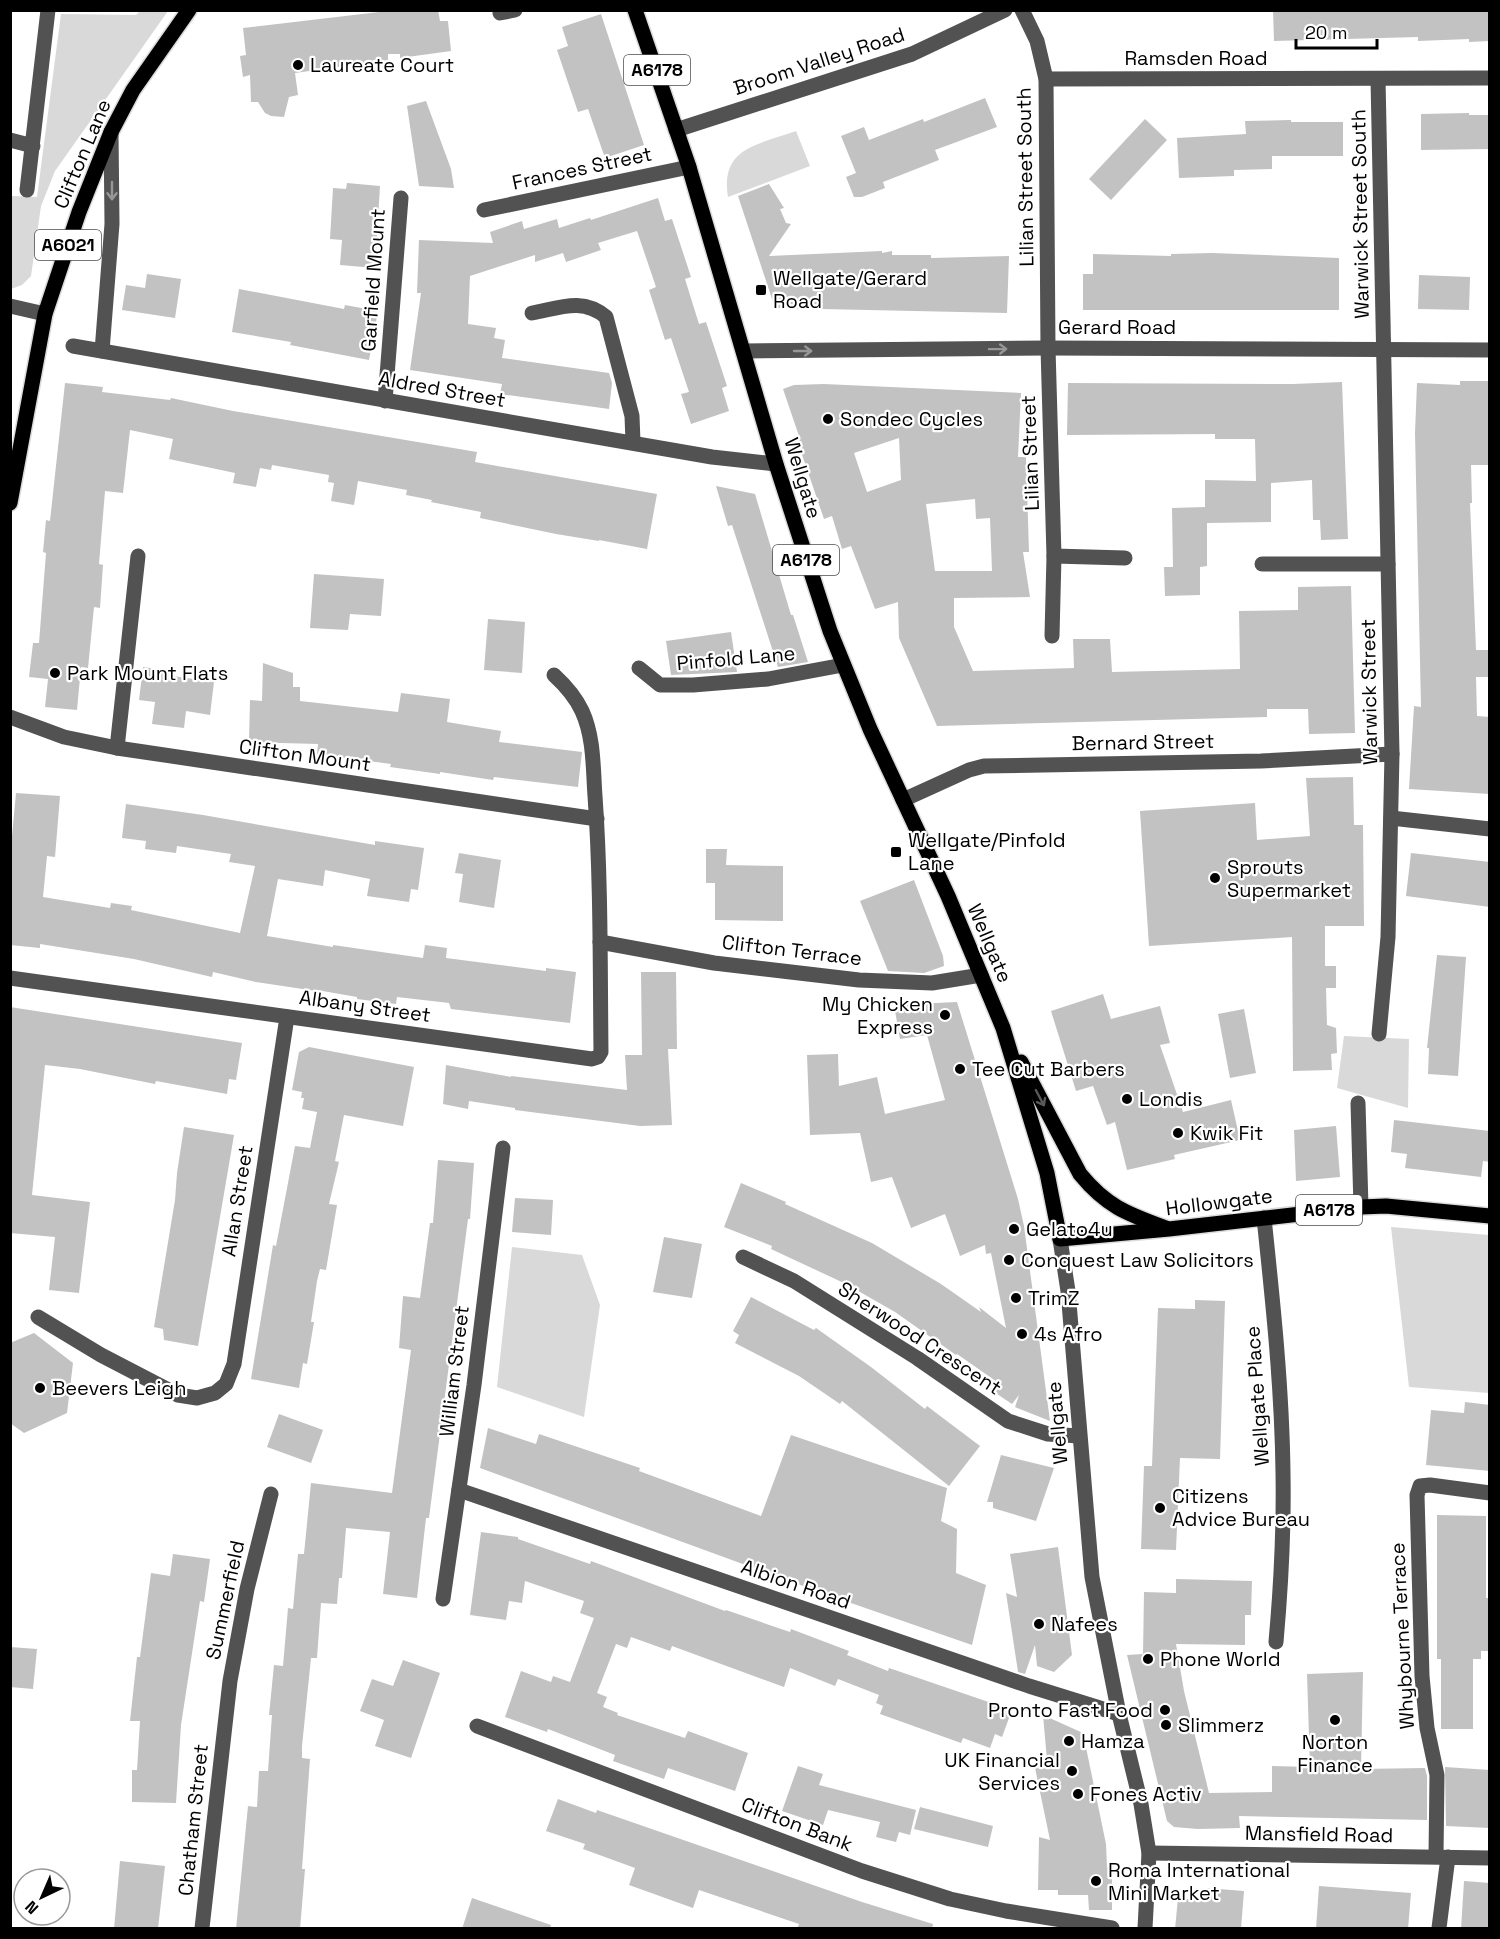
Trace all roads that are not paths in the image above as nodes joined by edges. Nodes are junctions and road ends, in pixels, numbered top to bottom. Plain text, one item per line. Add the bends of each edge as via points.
1 (48, 10) edge
2 (189, 10) edge
3 (635, 10) edge
4 (1005, 10) edge
5 (1022, 10) edge
6 (1490, 78) edge
7 (1046, 79) junction
8 (1378, 79) junction
9 (676, 130) junction
10 (111, 132) junction
11 (10, 140) edge
12 (33, 146) junction
13 (689, 167) junction
14 (27, 190) dead end
15 (400, 198) dead end
16 (484, 210) dead end
17 (10, 306) edge
18 (45, 314) junction
19 (532, 314) dead end
20 (73, 346) dead end
21 (1048, 348) junction
22 (1383, 349) junction
23 (1490, 350) edge
24 (102, 351) junction
25 (744, 351) junction
26 (385, 401) junction
27 (633, 442) junction
28 (776, 464) junction
29 (10, 503) edge
30 (138, 556) dead end
31 (1054, 556) junction
32 (1125, 558) dead end
33 (1262, 564) dead end
34 (1388, 564) junction
35 (1052, 636) dead end
36 (843, 665) junction
37 (639, 668) dead end
38 (554, 675) dead end
39 (10, 717) edge
40 (117, 748) junction
41 (1392, 754) junction
42 (903, 800) junction
43 (1391, 818) junction
44 (597, 819) junction
45 (1490, 829) edge
46 (600, 942) junction
47 (981, 975) junction
48 (10, 978) edge
49 (287, 1017) junction
50 (1003, 1028) junction
51 (1379, 1034) dead end
52 (1358, 1102) dead end
53 (504, 1148) dead end
54 (1361, 1207) junction
55 (1490, 1216) edge
56 (1264, 1218) junction
57 (1169, 1229) junction
58 (1060, 1239) junction
59 (743, 1257) dead end
60 (38, 1317) dead end
61 (1079, 1436) junction
62 (459, 1490) junction
63 (1490, 1493) edge
64 (271, 1494) dead end
65 (443, 1599) dead end
66 (1276, 1642) dead end
67 (1119, 1714) junction
68 (226, 1715) joint
69 (477, 1726) dead end
70 (1149, 1853) junction
71 (1442, 1857) junction
72 (1490, 1858) edge
73 (202, 1929) edge
74 (1112, 1929) edge
75 (1145, 1929) edge
76 (1439, 1929) edge

1 - 12 street
2 - 10 main road, Clifton Lane / A6021 via 133,90
3 - 9 main road, Wellgate / A6178
4 - 9 street, Broom Valley Road via 912,54
5 - 7 street, Lilian Street South via 1037,41
6 - 8 street, Ramsden Road
7 - 8 street, Ramsden Road
7 - 21 street, Lilian Street South
8 - 22 street, Warwick Street South
9 - 13 main road, Wellgate / A6178
10 - 18 main road, Clifton Lane / A6021
10 -> 24 street via 112,224
11 - 12 street
12 - 14 street
13 - 16 street, Frances Street
13 - 25 main road, Wellgate / A6178
15 - 26 street, Garfield Mount
17 - 18 street
18 - 29 main road, Clifton Lane / A6021
19 - 27 street via 581,304 606,316 632,416
20 - 24 street, Aldred Street
21 - 22 street, Gerard Road
25 -> 21 street, Gerard Road
21 - 31 street, Lilian Street
22 - 23 street, Gerard Road
22 - 34 street, Warwick Street
24 - 26 street, Aldred Street
25 - 28 main road, Wellgate / A6178
26 - 27 street, Aldred Street
27 - 28 street, Aldred Street
28 - 36 main road, Wellgate / A6178
30 - 40 street
31 - 32 street
31 - 35 street, Lilian Street
33 - 34 street
34 - 41 street, Warwick Street
36 - 37 street, Pinfold Lane via 768,679 693,686 660,685
36 - 42 main road, Wellgate / A6178
38 - 44 street via 570,690 582,712 591,744
39 - 40 street, Clifton Mount via 64,737
40 - 44 street, Clifton Mount
41 - 42 street, Bernard Street via 1261,761 984,766
41 - 43 street, Warwick Street
42 - 47 main road, Wellgate / A6178
43 - 45 street
43 - 51 street, Warwick Street via 1388,937
44 - 46 street
46 - 47 street, Clifton Terrace via 714,963 859,980 932,983
46 - 49 street, Albany Street via 601,1052 592,1059
47 - 50 main road, Wellgate / A6178
48 - 49 street, Albany Street
49 - 60 street, Allan Street via 234,1364 226,1384 214,1393 196,1398 178,1395
50 -> 57 main road, A6178 via 1080,1174 1093,1190 1124,1212
50 - 58 main road, Wellgate / A6178 via 1047,1173
52 - 54 street
53 - 62 street, William Street
54 - 55 main road, Hollowgate / A6178
54 - 56 main road, Hollowgate / A6178
56 - 57 main road, Hollowgate / A6178
56 - 66 street, Wellgate Place via 1284,1472
57 - 58 main road, Hollowgate / A6178
58 - 61 street, Wellgate
59 - 61 street, Sherwood Crescent via 803,1287 1008,1421 1048,1434
61 - 67 street, Wellgate via 1092,1576
62 - 65 street, William Street
62 - 67 street, Albion Road
63 - 71 street, Whybourne Terrace via 1420,1486 1417,1495 1427,1728 1437,1775
64 - 68 street, Summerfield via 247,1589
67 - 70 street, Wellgate
68 - 73 street, Chatham Street
69 - 74 street, Clifton Bank via 862,1871 950,1899
70 - 71 street, Mansfield Road
70 - 75 street, Wellgate
71 - 72 street, Mansfield Road
71 - 76 street, Whybourne Terrace

